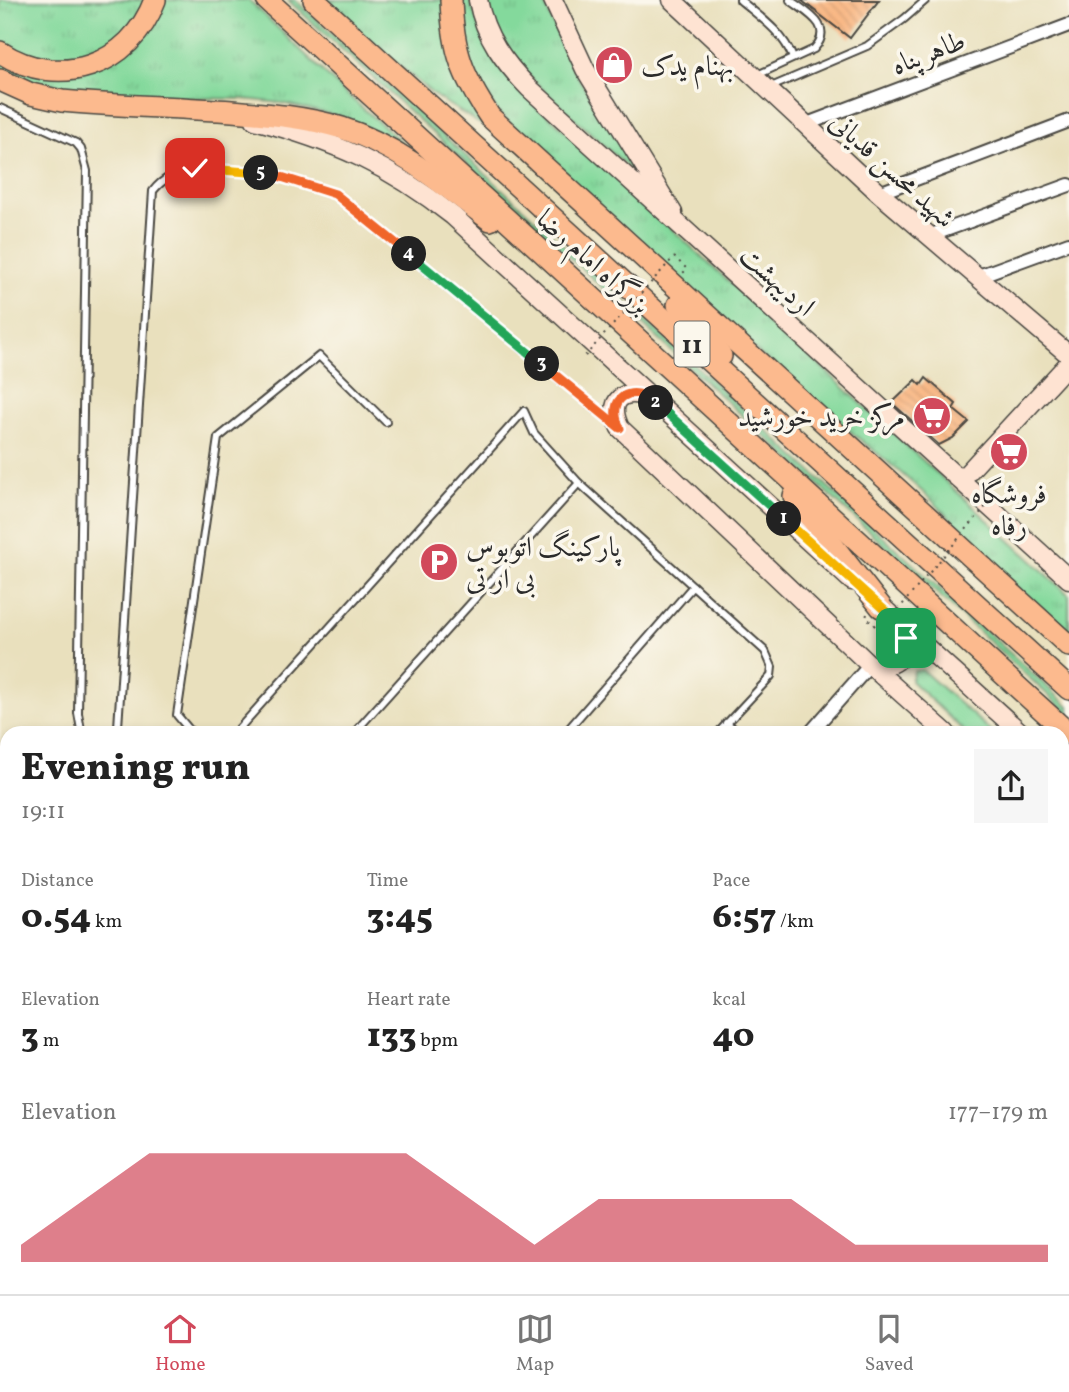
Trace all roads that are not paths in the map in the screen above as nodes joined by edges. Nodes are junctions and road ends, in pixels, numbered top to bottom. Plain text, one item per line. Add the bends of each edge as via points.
1 (155, 0) edge
2 (267, 0) edge
3 (314, 0) edge
4 (451, 0) edge
5 (478, 0) edge
6 (553, 0) edge
7 (669, 0) edge
8 (740, 0) edge
9 (790, 0) edge
10 (926, 0) edge
11 (1069, 25) edge
12 (0, 52) edge
13 (793, 58) junction
14 (0, 80) edge
15 (760, 83) junction
16 (0, 108) edge
17 (216, 110) junction
18 (1069, 121) edge
19 (804, 125) junction
20 (1069, 185) edge
21 (879, 193) junction
22 (679, 224) junction
23 (929, 236) junction
24 (620, 237) junction
25 (1069, 243) edge
26 (976, 277) junction
27 (609, 312) junction
28 (1064, 346) edge
29 (1069, 363) edge
30 (650, 398) junction
31 (777, 421) junction
32 (386, 422) dead end
33 (620, 428) junction
34 (753, 444) junction
35 (961, 480) junction
36 (579, 483) junction
37 (1069, 579) edge
38 (693, 586) junction
39 (984, 611) junction
40 (874, 612) junction
41 (902, 626) junction
42 (1069, 646) edge
43 (1069, 658) edge
44 (870, 665) junction
45 (1069, 689) edge
46 (726, 723) junction
47 (80, 726) edge
48 (118, 726) edge
49 (186, 726) edge
50 (241, 726) edge
51 (360, 726) edge
52 (571, 726) edge
53 (724, 726) edge
54 (730, 726) edge
55 (816, 726) edge
56 (938, 726) edge
57 (1013, 726) edge
58 (1060, 726) edge

1 - 12 highway via 134,36 99,62 43,71
2 - 27 highway, بزرگراه امام رضا / 11
3 - 31 highway, بزرگراه امام رضا / 11
4 - 24 highway via 459,60 490,117
5 - 22 main road, اردیبهشت via 489,36 511,70
6 - 22 main road via 585,69
7 - 15 main road, شهید محسن قدیانی
8 - 13 lane via 780,34
9 - 13 lane via 816,20 822,31 814,49
10 - 15 lane via 867,46
11 - 19 street, طاهرپناه
13 - 15 lane
14 - 17 highway via 62,101
15 - 19 main road, شهید محسن قدیانی
16 - 47 lane via 76,143 87,171
17 - 27 highway via 310,120 376,142 425,170
17 - 30 main road via 337,145 428,196
18 - 21 street
19 - 21 main road, شهید محسن قدیانی
20 - 23 street
21 - 23 main road, شهید محسن قدیانی
22 - 35 main road, اردیبهشت
23 - 26 main road, شهید محسن قدیانی
24 - 31 highway
24 - 42 highway
25 - 26 street
26 - 28 main road, شهید محسن قدیانی
27 - 34 highway, بزرگراه امام رضا / 11
29 - 35 main road
30 - 33 main road via 632,392 624,395 615,409
30 - 40 main road
31 - 39 highway, بزرگراه امام رضا / 11
32 - 49 lane via 319,356 218,438 177,715
33 - 44 main road
33 - 48 lane via 335,194 272,174 195,168 160,183 153,191
34 - 40 highway
34 - 58 highway, بزرگراه امام رضا / 11
35 - 37 main road, اردیبهشت
36 - 38 lane
36 - 50 lane via 534,433 524,411
36 - 51 lane
38 - 46 lane via 765,651 772,667 771,676
38 - 52 lane
39 - 43 highway
39 - 45 highway, بزرگراه امام رضا / 11
40 - 41 main road
41 - 44 main road via 906,638 902,656 885,667
41 - 57 main road
44 - 55 street
44 - 56 main road
46 - 53 lane
46 - 54 lane

